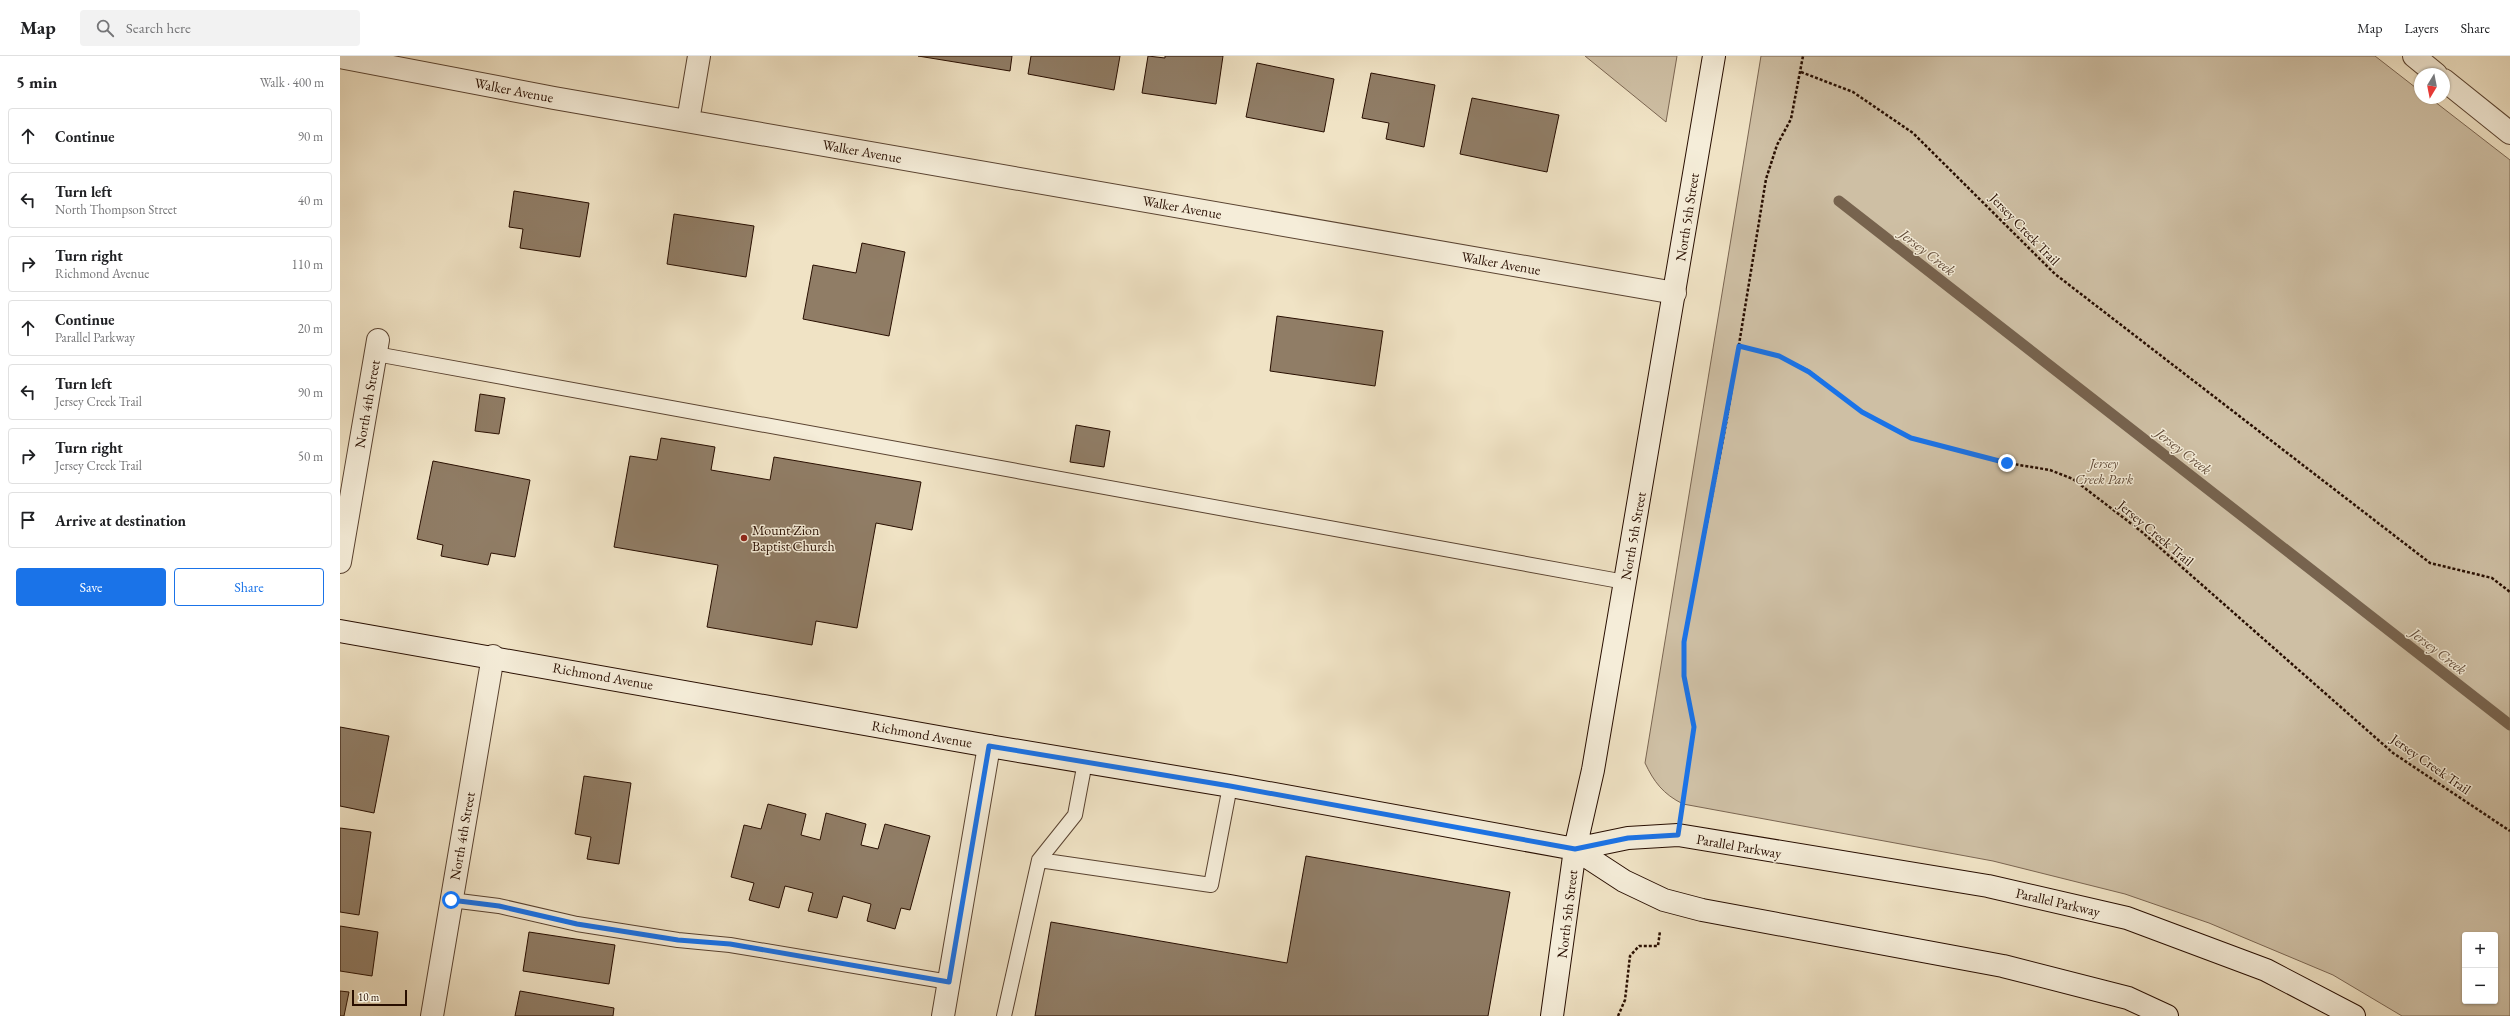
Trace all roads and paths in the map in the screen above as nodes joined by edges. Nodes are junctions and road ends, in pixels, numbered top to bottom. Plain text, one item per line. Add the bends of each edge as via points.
1 (699, 56) edge
2 (1714, 56) edge
3 (1803, 56) edge
4 (2414, 56) edge
5 (340, 57) edge
6 (2429, 68) edge
7 (1800, 72) junction
8 (2450, 85) edge
9 (688, 121) junction
10 (2510, 133) edge
11 (1675, 293) junction
12 (1739, 346) junction
13 (377, 347) joint
14 (340, 562) edge
15 (1625, 582) junction
16 (2510, 592) edge
17 (340, 631) edge
18 (493, 656) junction
19 (989, 746) junction
20 (1085, 762) junction
21 (1230, 786) junction
22 (2510, 831) edge
23 (1678, 835) junction
24 (1575, 849) junction
25 (1039, 860) junction
26 (451, 900) junction
27 (1664, 900) junction
28 (949, 982) junction
29 (432, 1016) edge
30 (943, 1016) edge
31 (1004, 1016) edge
32 (1552, 1016) edge
33 (1618, 1016) edge
34 (2167, 1016) edge
35 (2354, 1016) edge

1 - 9 street
2 - 11 street, North 5th Street
3 - 7 path
4 - 6 street
5 - 9 street, Walker Avenue via 546,97
7 - 12 path via 1791,119 1777,144 1766,180
7 - 16 path, Jersey Creek Trail via 1853,92 1913,133 2056,274 2430,563 2492,578
8 - 10 street
9 - 11 street, Walker Avenue
11 - 15 street, North 5th Street
12 - 22 path, Jersey Creek Trail via 1779,356 1791,362 1809,372 1862,412 1911,438 2007,463 2050,470 2073,479 2142,532 2393,753
12 - 23 path via 1684,642 1684,676 1694,727
13 - 14 street, North 4th Street
13 - 15 lane
15 - 24 street, North 5th Street via 1593,770
17 - 18 street, Richmond Avenue
18 - 19 street, Richmond Avenue
18 - 26 street, North 4th Street
19 - 20 street, Richmond Avenue
19 - 28 street
20 - 21 street, Richmond Avenue
20 - 25 lane via 1075,815
21 - 24 street, Richmond Avenue
21 - 25 lane via 1211,885
23 - 24 street, Parallel Parkway via 1628,838
23 - 35 street, Parallel Parkway via 1988,886 2127,918 2266,970
24 - 27 street via 1624,882
24 - 32 street, North 5th Street
25 - 31 lane
26 - 28 lane via 499,906 577,924 678,940 730,944
26 - 29 street, North 4th Street
27 - 33 path via 1658,946 1639,946 1630,956 1625,1000
27 - 34 street via 1702,910 2003,966 2128,998
28 - 30 street

